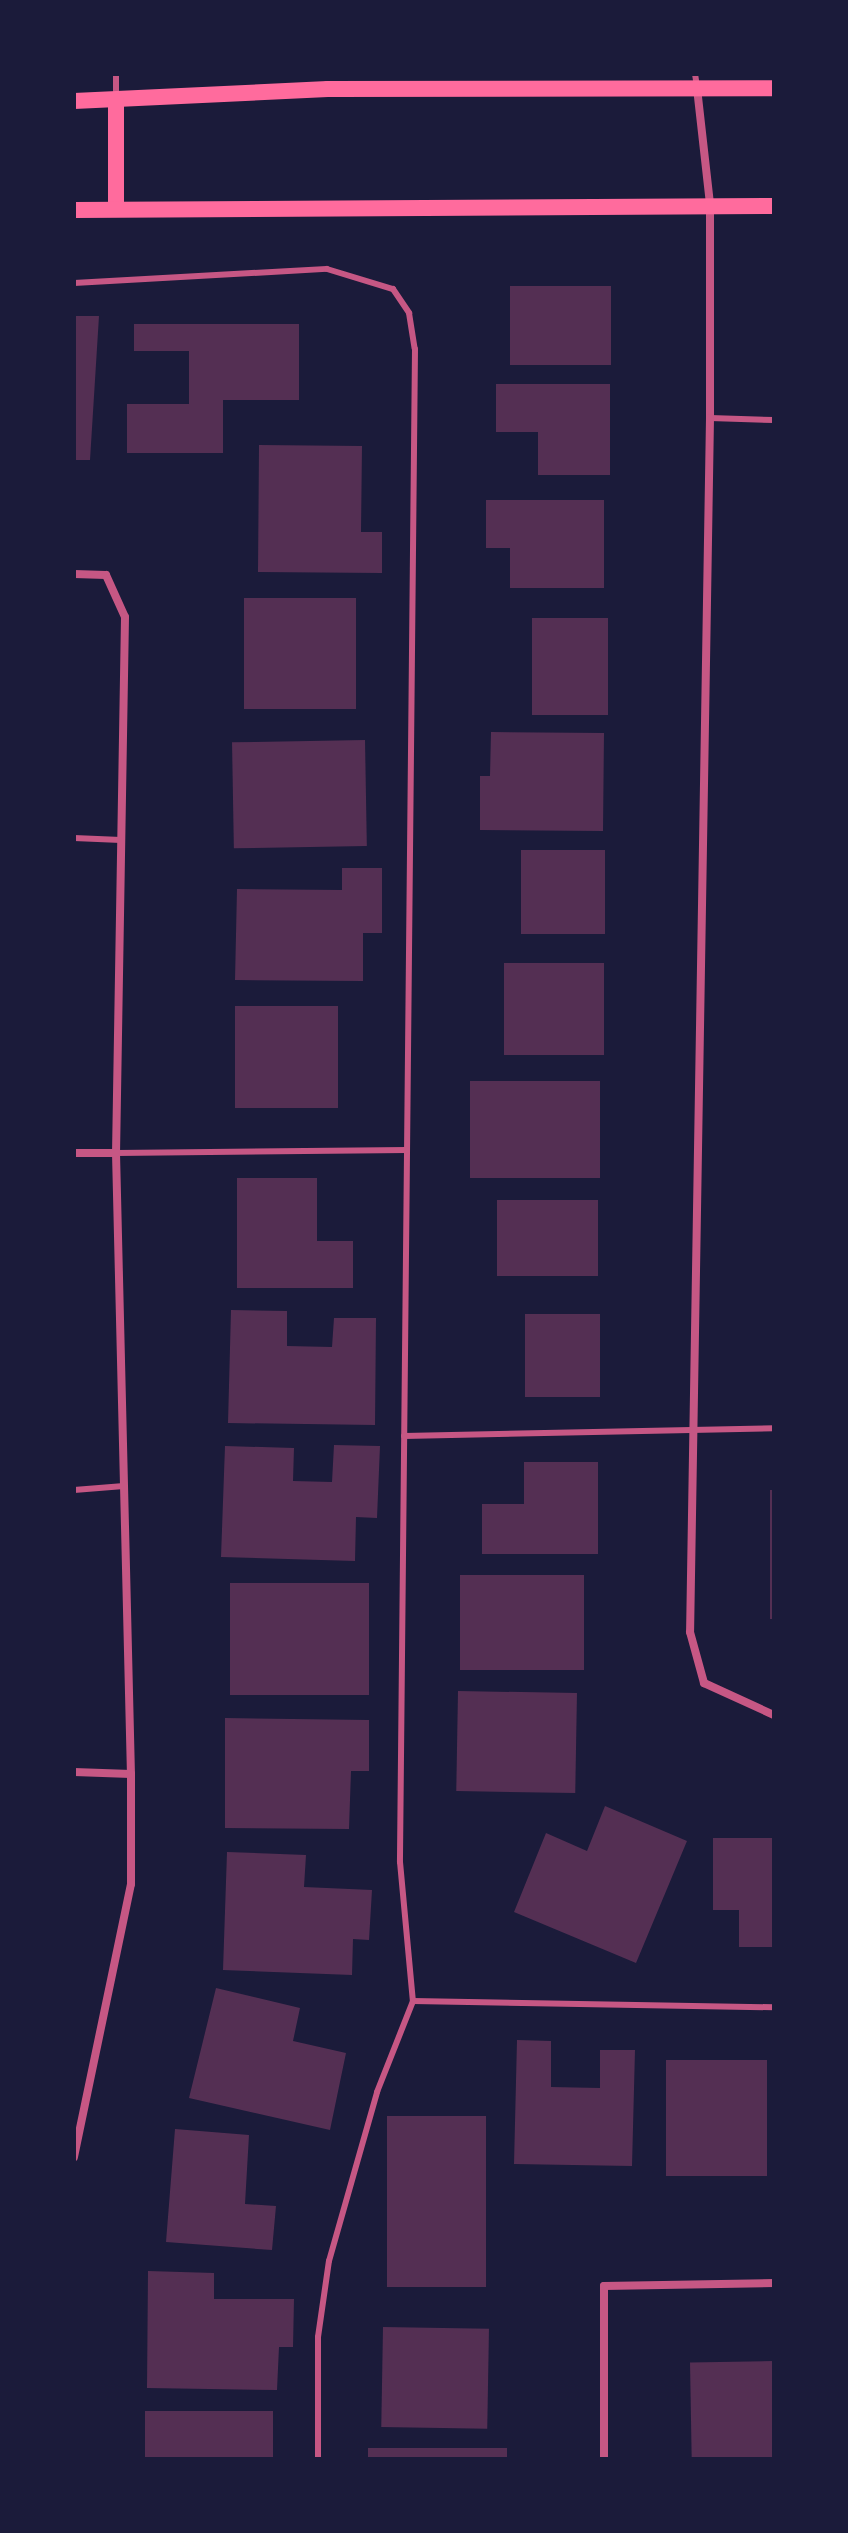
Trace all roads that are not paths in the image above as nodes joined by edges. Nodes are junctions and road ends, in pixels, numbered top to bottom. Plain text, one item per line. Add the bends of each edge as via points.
1 (116, 74) edge
2 (696, 80) edge
3 (774, 88) edge
4 (74, 101) edge
5 (116, 101) junction
6 (710, 204) junction
7 (774, 206) edge
8 (116, 209) junction
9 (74, 210) edge
10 (74, 283) edge
11 (710, 418) junction
12 (774, 420) edge
13 (74, 574) edge
14 (74, 838) edge
15 (121, 840) junction
16 (407, 1150) junction
17 (74, 1153) edge
18 (116, 1153) junction
19 (774, 1428) edge
20 (691, 1430) junction
21 (404, 1436) junction
22 (124, 1486) junction
23 (74, 1490) edge
24 (774, 1715) edge
25 (74, 1772) edge
26 (131, 1774) junction
27 (413, 2001) junction
28 (774, 2007) edge
29 (74, 2157) edge
30 (774, 2283) edge
31 (318, 2459) edge
32 (604, 2459) edge

1 - 5 lane
2 - 3 main road
2 - 5 main road via 328,89
2 - 6 street
4 - 5 main road
5 - 8 main road
6 - 7 main road
6 - 8 main road
6 - 11 street
8 - 9 main road
10 - 16 lane via 327,269 393,289 409,313 415,349
11 - 12 lane
11 - 20 street via 706,957
13 - 15 street via 106,575 125,617
14 - 15 lane
15 - 18 street
16 - 18 lane
16 - 21 lane
17 - 18 street
18 - 22 street
19 - 20 lane
20 - 21 lane
20 - 24 street via 690,1632 704,1683
21 - 27 lane via 400,1862
22 - 23 lane
22 - 26 street
25 - 26 street
26 - 29 street via 131,1884
27 - 28 lane
27 - 31 lane via 373,2106 329,2261 318,2337
30 - 32 street via 604,2286

